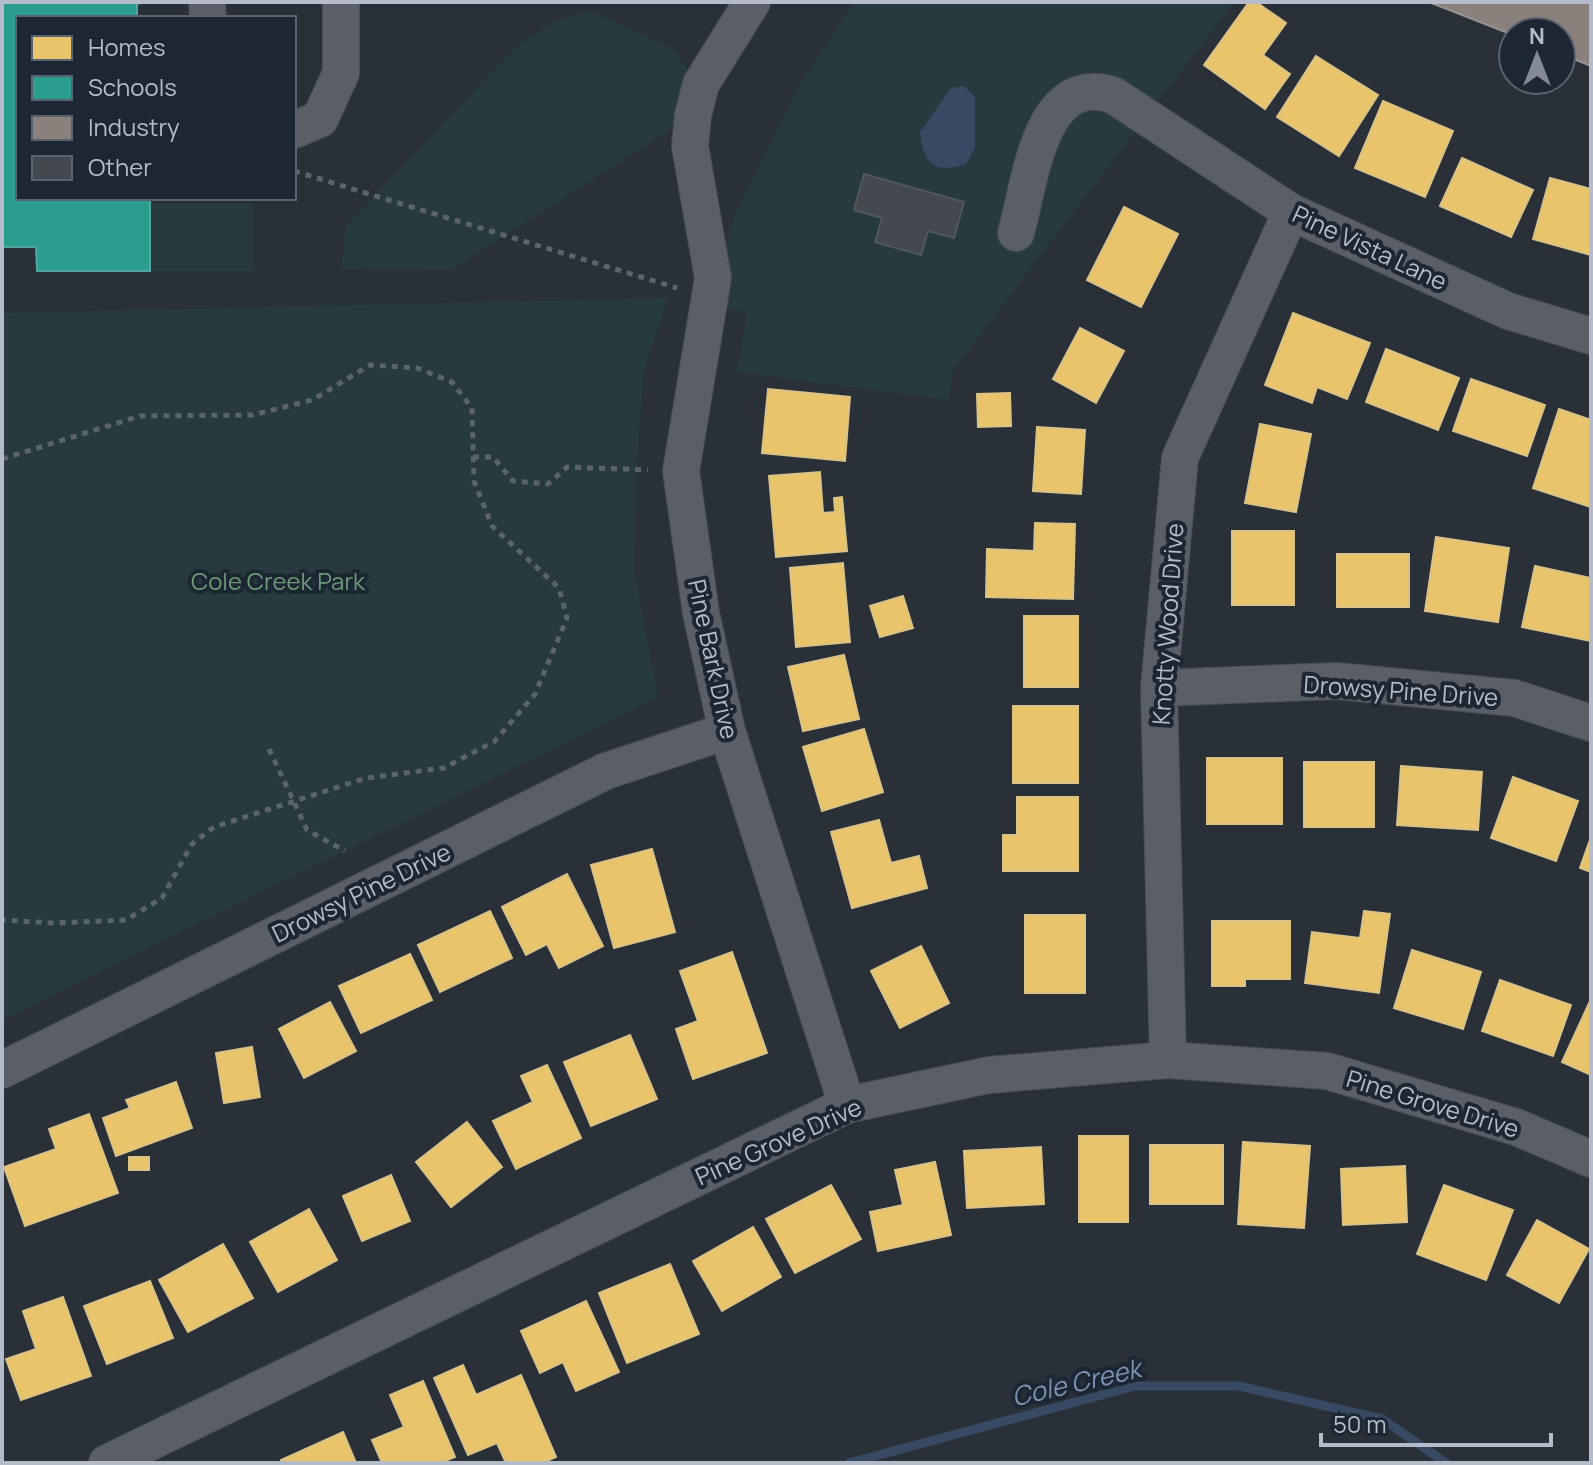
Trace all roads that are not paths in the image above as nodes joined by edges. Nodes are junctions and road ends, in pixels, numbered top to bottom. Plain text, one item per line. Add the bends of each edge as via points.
1 (341, 2) edge
2 (752, 2) edge
3 (296, 129) edge
4 (1291, 212) junction
5 (1016, 233) dead end
6 (1591, 336) edge
7 (1159, 688) junction
8 (1591, 723) edge
9 (727, 731) junction
10 (1168, 1060) junction
11 (2, 1070) edge
12 (847, 1105) junction
13 (1591, 1159) edge
14 (107, 1463) edge

1 - 3 street via 341,73 320,119
2 - 9 street, Pine Bark Drive via 701,84 690,146 713,278 681,471 701,613
4 - 5 street, Pine Vista Lane via 1100,91 1061,101 1046,124
4 - 6 street, Pine Vista Lane via 1508,311
4 - 7 street, Knotty Wood Drive via 1180,458
7 - 8 street, Drowsy Pine Drive via 1337,681 1514,698
7 - 10 street, Knotty Wood Drive
9 - 11 street, Drowsy Pine Drive via 606,771
9 - 12 street, Pine Bark Drive
10 - 12 street, Pine Grove Drive via 989,1075
10 - 13 street, Pine Grove Drive via 1327,1071 1516,1127
12 - 14 street, Pine Grove Drive

